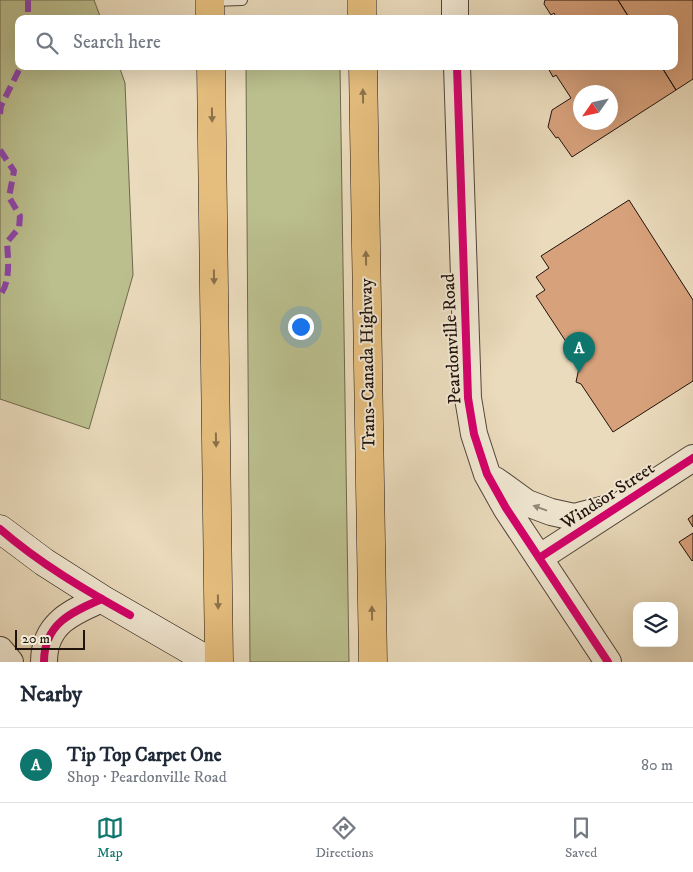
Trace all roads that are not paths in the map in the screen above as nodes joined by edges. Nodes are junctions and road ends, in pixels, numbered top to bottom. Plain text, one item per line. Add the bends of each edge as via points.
1 (242, 0) edge
2 (362, 0) edge
3 (454, 0) edge
4 (210, 6) edge
5 (362, 15) edge
6 (455, 15) edge
7 (211, 70) edge
8 (363, 70) edge
9 (457, 70) edge
10 (693, 458) edge
11 (487, 474) junction
12 (620, 505) junction
13 (0, 529) edge
14 (539, 558) junction
15 (102, 599) junction
16 (0, 650) edge
17 (10, 662) edge
18 (44, 662) edge
19 (211, 662) edge
20 (219, 662) edge
21 (373, 662) edge
22 (608, 662) edge

1 - 4 lane
2 - 5 highway
3 - 6 street
7 -> 20 highway
21 -> 8 highway, Trans-Canada Highway
9 - 11 street, Peardonville Road via 468,398 474,434
10 - 12 street, Windsor Street
12 -> 11 street via 574,517 551,512 527,503
11 - 14 street, Peardonville Road
12 - 14 street, Windsor Street
13 - 15 main road
14 - 22 street, Peardonville Road
15 - 18 street via 75,610 53,628
15 - 19 main road
16 - 17 street

